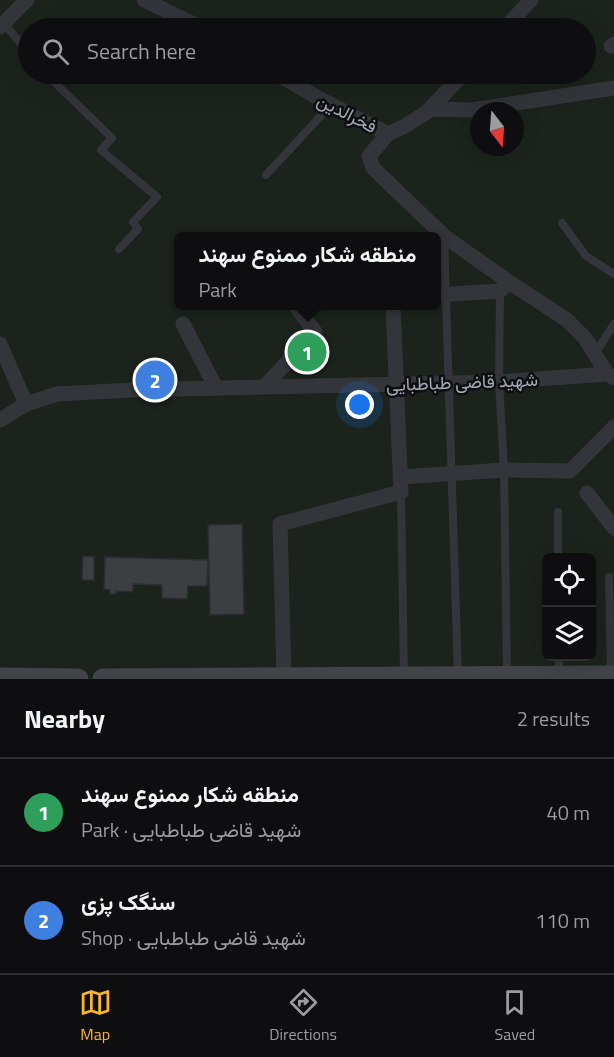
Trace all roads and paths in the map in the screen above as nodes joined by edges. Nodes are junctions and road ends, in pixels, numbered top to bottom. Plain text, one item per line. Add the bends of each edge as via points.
1 (27, 0) edge
2 (144, 0) edge
3 (531, 0) edge
4 (181, 18) edge
5 (514, 18) edge
6 (2, 25) edge
7 (18, 42) edge
8 (55, 84) edge
9 (294, 84) edge
10 (451, 84) edge
11 (614, 88) edge
12 (331, 105) junction
13 (430, 109) junction
14 (388, 134) junction
15 (266, 176) dead end
16 (562, 223) dead end
17 (440, 232) edge
18 (441, 233) edge
19 (444, 236) junction
20 (119, 249) dead end
21 (614, 274) edge
22 (504, 286) junction
23 (441, 294) edge
24 (299, 310) edge
25 (393, 310) edge
26 (183, 324) dead end
27 (614, 324) edge
28 (0, 344) edge
29 (595, 354) junction
30 (610, 376) edge
31 (499, 382) junction
32 (397, 384) junction
33 (449, 384) junction
34 (264, 387) junction
35 (216, 388) junction
36 (26, 404) junction
37 (0, 420) edge
38 (614, 427) edge
39 (504, 470) junction
40 (453, 474) junction
41 (401, 484) junction
42 (587, 493) dead end
43 (558, 512) dead end
44 (614, 528) edge
45 (558, 553) edge
46 (609, 577) dead end
47 (559, 667) edge
48 (404, 676) junction
49 (285, 677) junction
50 (609, 677) edge
51 (0, 678) edge
52 (233, 678) edge
53 (469, 678) edge
54 (507, 678) edge
55 (78, 679) edge
56 (103, 679) edge

1 - 6 street
2 - 4 street
3 - 5 street
6 - 7 lane
8 - 20 lane via 112,138 101,150 157,198 133,222 138,229
9 - 12 street, فخرالدین
10 - 13 street
11 - 13 street via 471,110
12 - 14 street, فخرالدین
12 - 15 lane
13 - 14 street
14 - 17 street via 369,156 373,168
16 - 21 lane via 586,256
18 - 19 street
19 - 22 street
19 - 23 lane
22 - 23 street
22 - 29 street via 567,320
22 - 31 lane
23 - 33 lane
24 - 34 street via 315,332
25 - 32 street
26 - 35 street
27 - 29 lane
28 - 36 street
29 - 30 street
30 - 31 street, شهید قاضی طباطبایی
31 - 33 street, شهید قاضی طباطبایی
31 - 39 lane
32 - 33 street, شهید قاضی طباطبایی
32 - 34 street, شهید قاضی طباطبایی
32 - 41 street
33 - 40 lane
34 - 35 street, شهید قاضی طباطبایی
35 - 36 street, شهید قاضی طباطبایی via 57,394
36 - 37 street, شهید قاضی طباطبایی
38 - 39 street via 570,471
39 - 40 street
39 - 54 lane
40 - 41 street
40 - 53 lane
41 - 48 lane
41 - 49 street via 280,524
42 - 44 street
43 - 45 lane
46 - 50 lane
47 - 50 main road
47 - 54 main road
48 - 49 main road
48 - 53 main road
49 - 52 main road
51 - 55 main road
52 - 56 main road
53 - 54 main road

